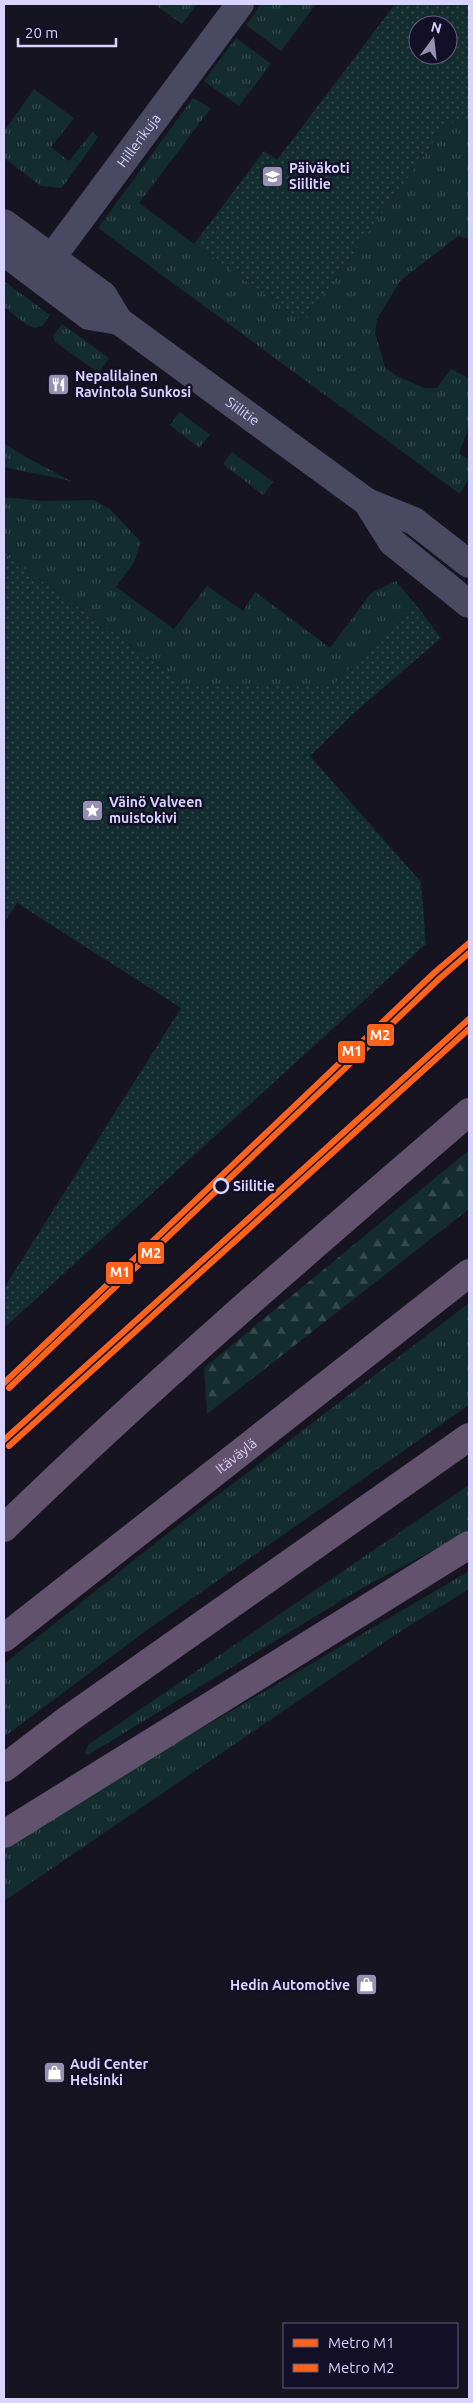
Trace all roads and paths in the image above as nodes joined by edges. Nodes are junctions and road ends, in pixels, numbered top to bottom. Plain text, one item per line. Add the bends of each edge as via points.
1 (240, 4) edge
2 (4, 223) edge
3 (4, 252) edge
4 (44, 267) junction
5 (367, 502) junction
6 (469, 564) edge
7 (469, 604) edge
8 (469, 1112) edge
9 (469, 1274) edge
10 (469, 1437) edge
11 (4, 1528) edge
12 (469, 1545) edge
13 (4, 1638) edge
14 (4, 1768) edge
15 (4, 1834) edge

1 - 4 street, Hillerikuja
2 - 4 street, Siilitie
3 - 4 street, Siilitie
4 - 5 street, Siilitie via 89,316 118,321
5 - 6 street, Siilitie via 414,521
5 - 7 street, Siilitie via 392,542
8 - 11 highway via 286,1269
9 - 13 highway, Itäväylä
10 - 14 highway via 67,1720
12 - 15 highway

